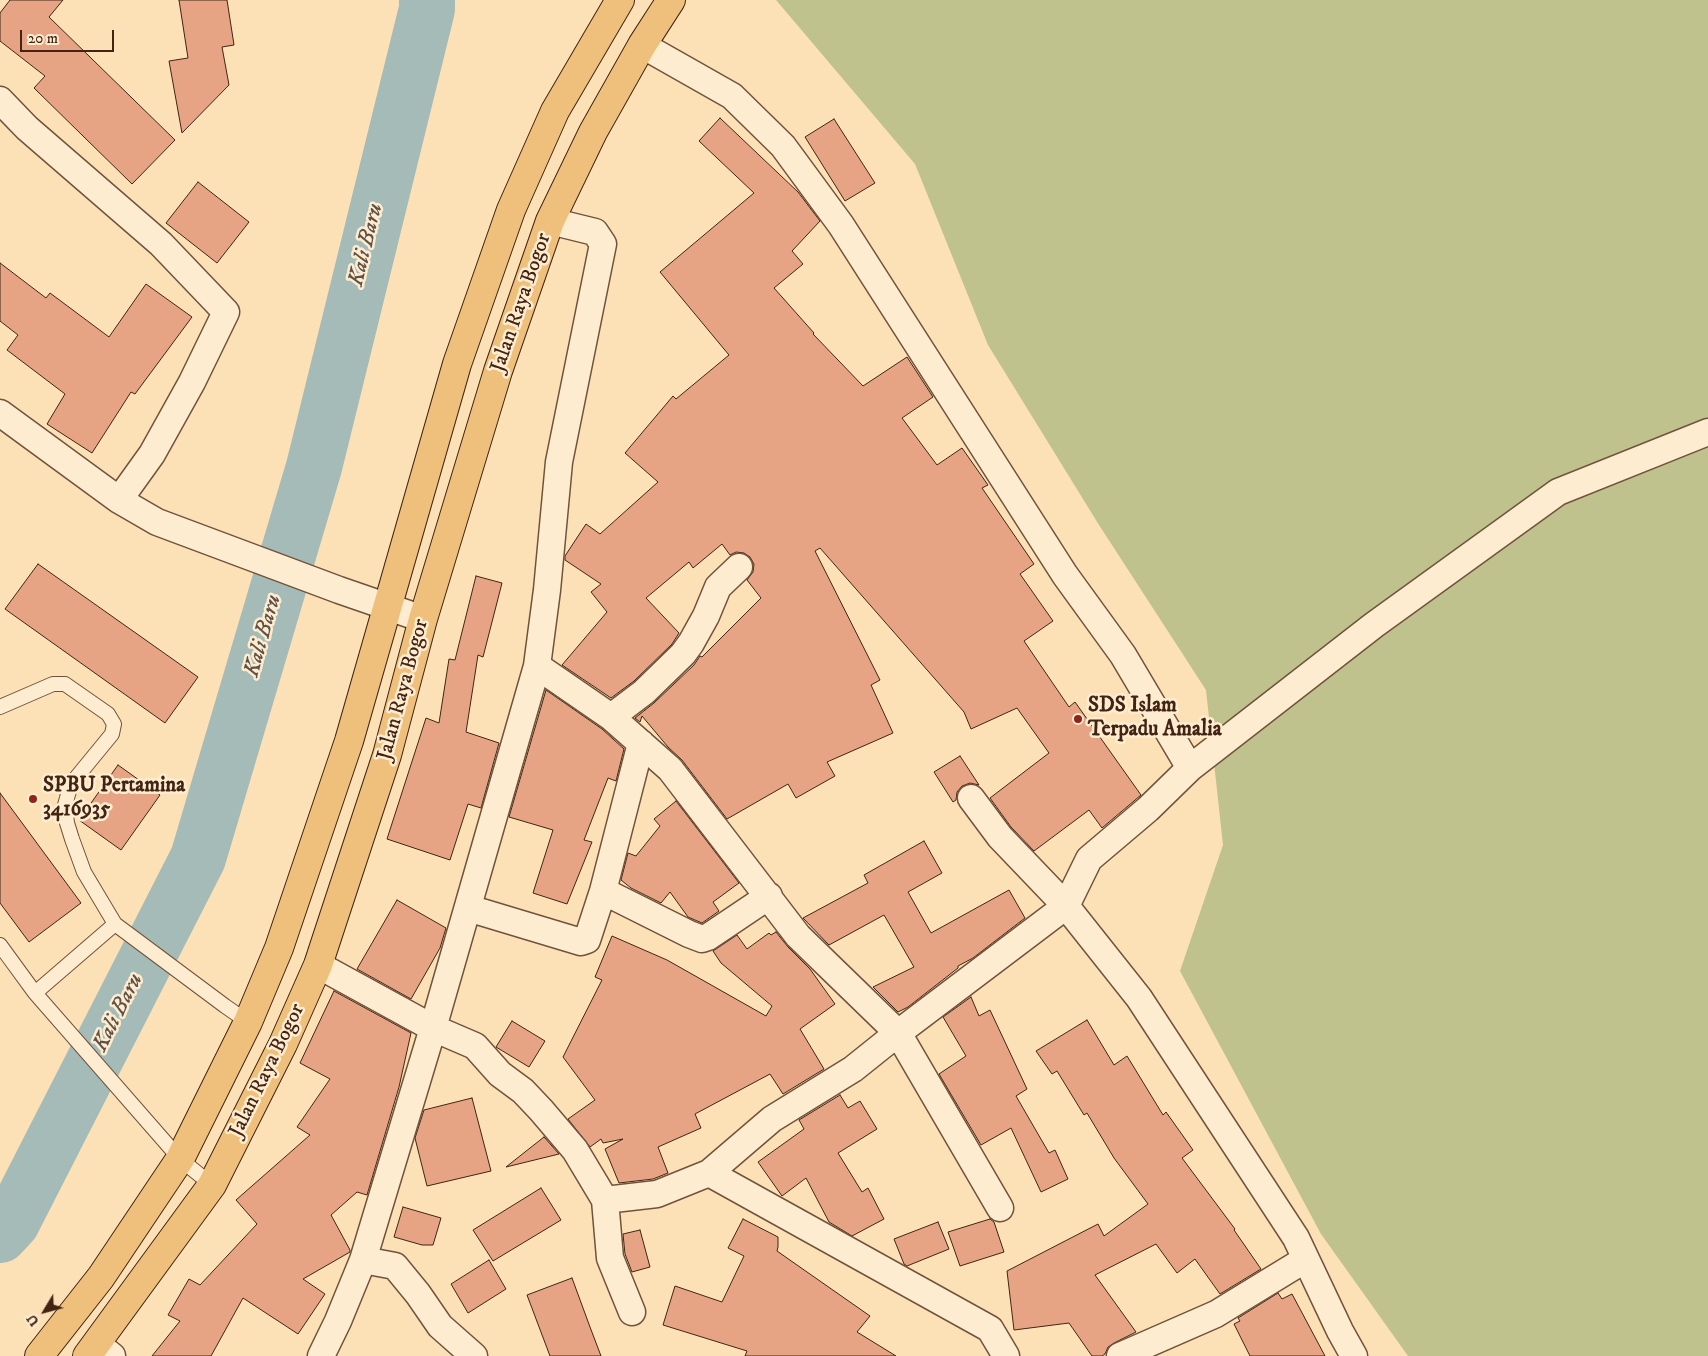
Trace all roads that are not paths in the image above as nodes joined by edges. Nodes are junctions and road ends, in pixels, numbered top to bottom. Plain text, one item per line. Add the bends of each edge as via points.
1 (620, 0) edge
2 (671, 0) edge
3 (642, 45) junction
4 (0, 100) edge
5 (550, 221) junction
6 (0, 413) edge
7 (1708, 432) edge
8 (119, 500) junction
9 (739, 568) dead end
10 (386, 606) junction
11 (423, 619) junction
12 (537, 666) junction
13 (0, 707) edge
14 (611, 717) junction
15 (641, 743) junction
16 (1190, 768) junction
17 (971, 798) dead end
18 (603, 891) junction
19 (769, 896) junction
20 (1066, 906) junction
21 (468, 908) junction
22 (115, 924) junction
23 (0, 945) edge
24 (318, 965) junction
25 (35, 993) junction
26 (248, 1022) junction
27 (433, 1028) junction
28 (898, 1033) junction
29 (180, 1159) junction
30 (709, 1173) junction
31 (212, 1185) junction
32 (605, 1200) junction
33 (1000, 1208) dead end
34 (1306, 1259) junction
35 (363, 1260) junction
36 (102, 1277) junction
37 (131, 1298) junction
38 (632, 1312) dead end
39 (99, 1352) edge
40 (38, 1356) edge
41 (321, 1356) edge
42 (474, 1356) edge
43 (1006, 1356) edge
44 (1120, 1356) edge
45 (1354, 1356) edge

1 - 10 highway, Jalan Raya Bogor via 555,111 511,210 457,364
2 - 3 highway, Jalan Raya Bogor
3 - 5 highway, Jalan Raya Bogor via 593,132
3 - 16 street via 732,96 783,146 841,224 1065,575 1123,655
4 - 8 street via 27,128 161,244 226,312 156,446
5 - 11 highway, Jalan Raya Bogor via 498,371
5 - 12 street via 595,232 604,244 559,462
6 - 8 street
7 - 16 street via 1558,492 1374,625
8 - 10 street via 157,522
9 - 14 street via 718,587 683,654 644,692
10 - 11 street
10 - 26 highway, Jalan Raya Bogor via 348,741 280,948
11 - 24 highway, Jalan Raya Bogor via 387,755
12 - 14 street
12 - 21 street
13 - 22 lane via 53,684 65,684 108,714 114,724 112,734 71,784 65,805 69,831 84,872
14 - 15 street
15 - 18 street
15 - 19 street via 670,769
16 - 20 street via 1089,859
17 - 20 street via 1000,837
18 - 19 street via 702,939
18 - 21 street via 587,940 581,942
19 - 28 street via 798,936
20 - 28 street
20 - 34 street via 1139,998 1296,1238
21 - 27 street
22 - 25 lane
22 - 26 lane
23 - 25 lane
24 - 27 street
24 - 31 highway, Jalan Raya Bogor via 283,1044
25 - 29 lane
26 - 29 highway, Jalan Raya Bogor
27 - 32 street via 475,1046 500,1074 523,1091 575,1150
27 - 35 street
28 - 30 street via 853,1069 772,1119
28 - 33 street
29 - 31 lane
29 - 36 highway, Jalan Raya Bogor
30 - 32 street via 657,1194
30 - 43 street via 990,1330
31 - 37 highway, Jalan Raya Bogor
32 - 38 street via 610,1258
34 - 44 street via 1216,1314
34 - 45 street
35 - 41 street
35 - 42 street via 395,1266 440,1326
36 - 37 highway
36 - 40 highway, Jalan Raya Bogor
37 - 39 highway, Jalan Raya Bogor

